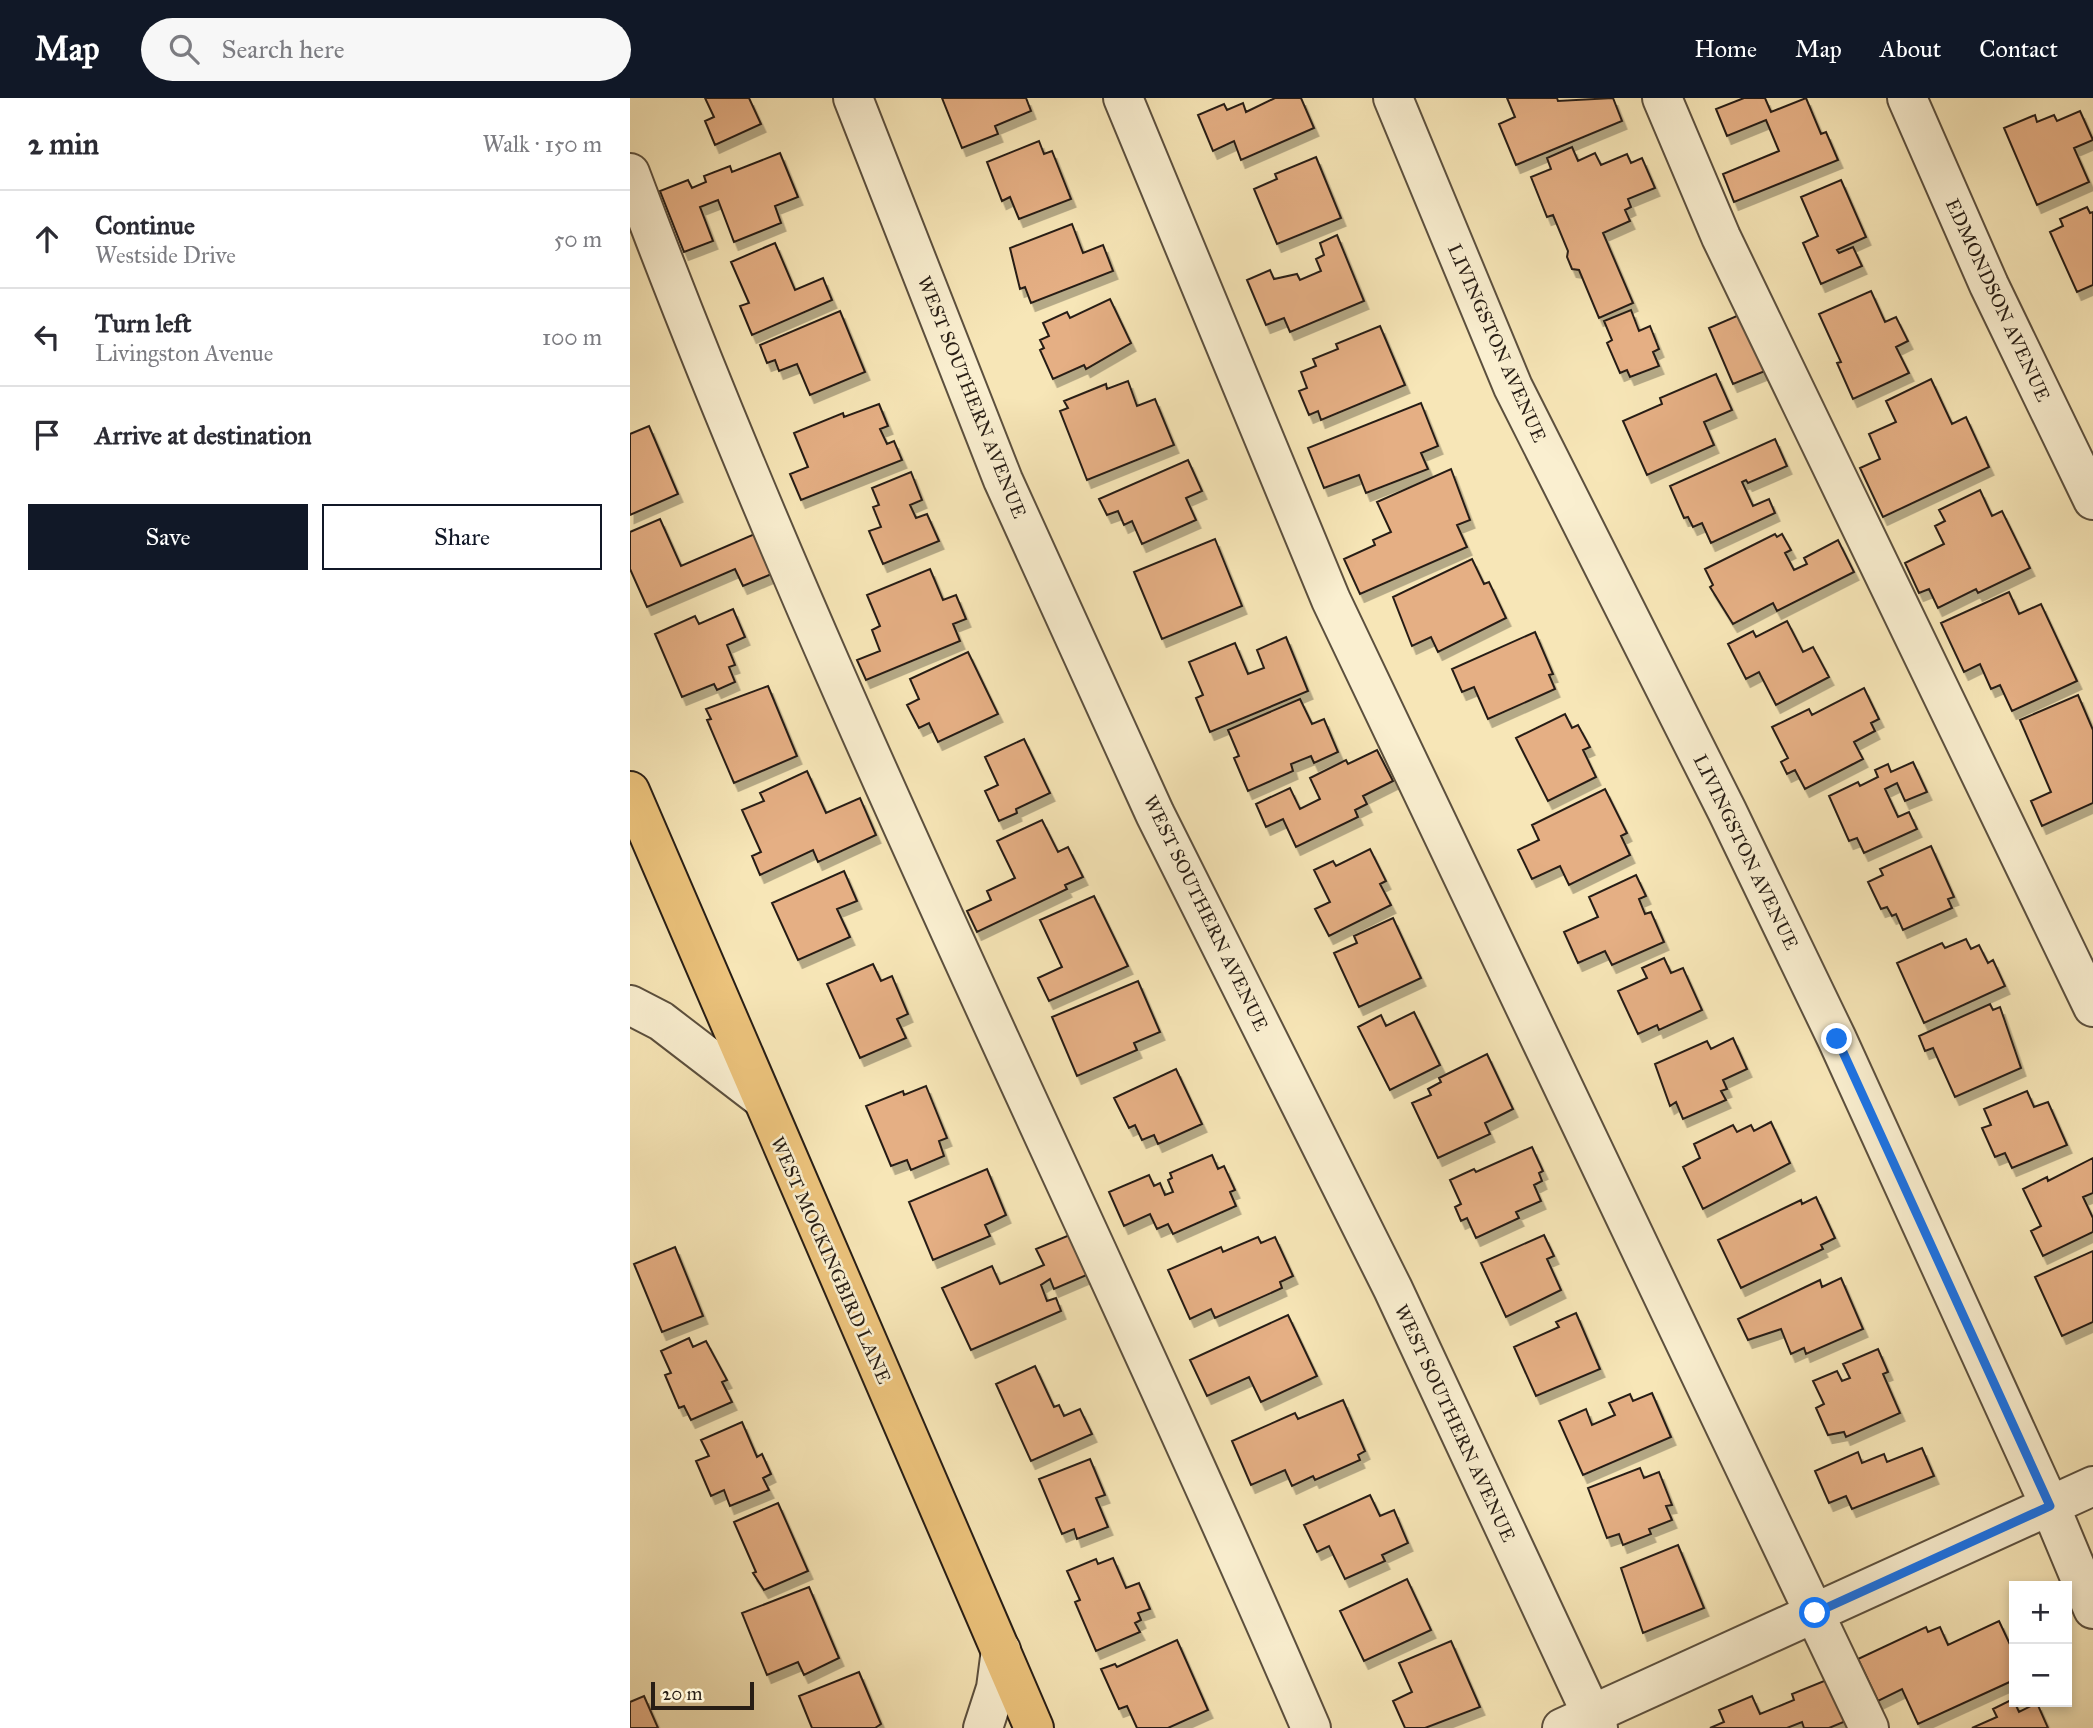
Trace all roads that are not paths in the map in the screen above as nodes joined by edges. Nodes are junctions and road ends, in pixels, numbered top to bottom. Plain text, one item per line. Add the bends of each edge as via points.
1 (853, 98) edge
2 (1122, 98) edge
3 (1392, 98) edge
4 (1662, 98) edge
5 (1907, 98) edge
6 (630, 173) edge
7 (2093, 500) edge
8 (630, 791) edge
9 (630, 1005) edge
10 (2093, 1007) edge
11 (760, 1097) junction
12 (2093, 1486) edge
13 (2050, 1506) junction
14 (2093, 1609) edge
15 (1815, 1613) junction
16 (1001, 1650) junction
17 (1584, 1723) edge
18 (983, 1728) edge
19 (1034, 1728) edge
20 (1311, 1728) edge
21 (1869, 1728) edge

1 - 17 street, WEST SOUTHERN AVENUE via 1003,480 1155,814 1392,1289
2 - 15 street via 1331,600
3 - 13 street, LIVINGSTON AVENUE via 1513,387 1727,811
4 - 10 street via 1721,237
5 - 7 street, EDMONDSON AVENUE via 1989,285
6 - 20 street via 764,512
8 - 11 main road, WEST MOCKINGBIRD LANE
9 - 11 street via 661,1021
11 - 16 main road, WEST MOCKINGBIRD LANE
12 - 13 street
13 - 14 street, LIVINGSTON AVENUE
13 - 15 street
15 - 17 street
15 - 21 street
16 - 18 street via 996,1688
16 - 19 main road, WEST MOCKINGBIRD LANE

